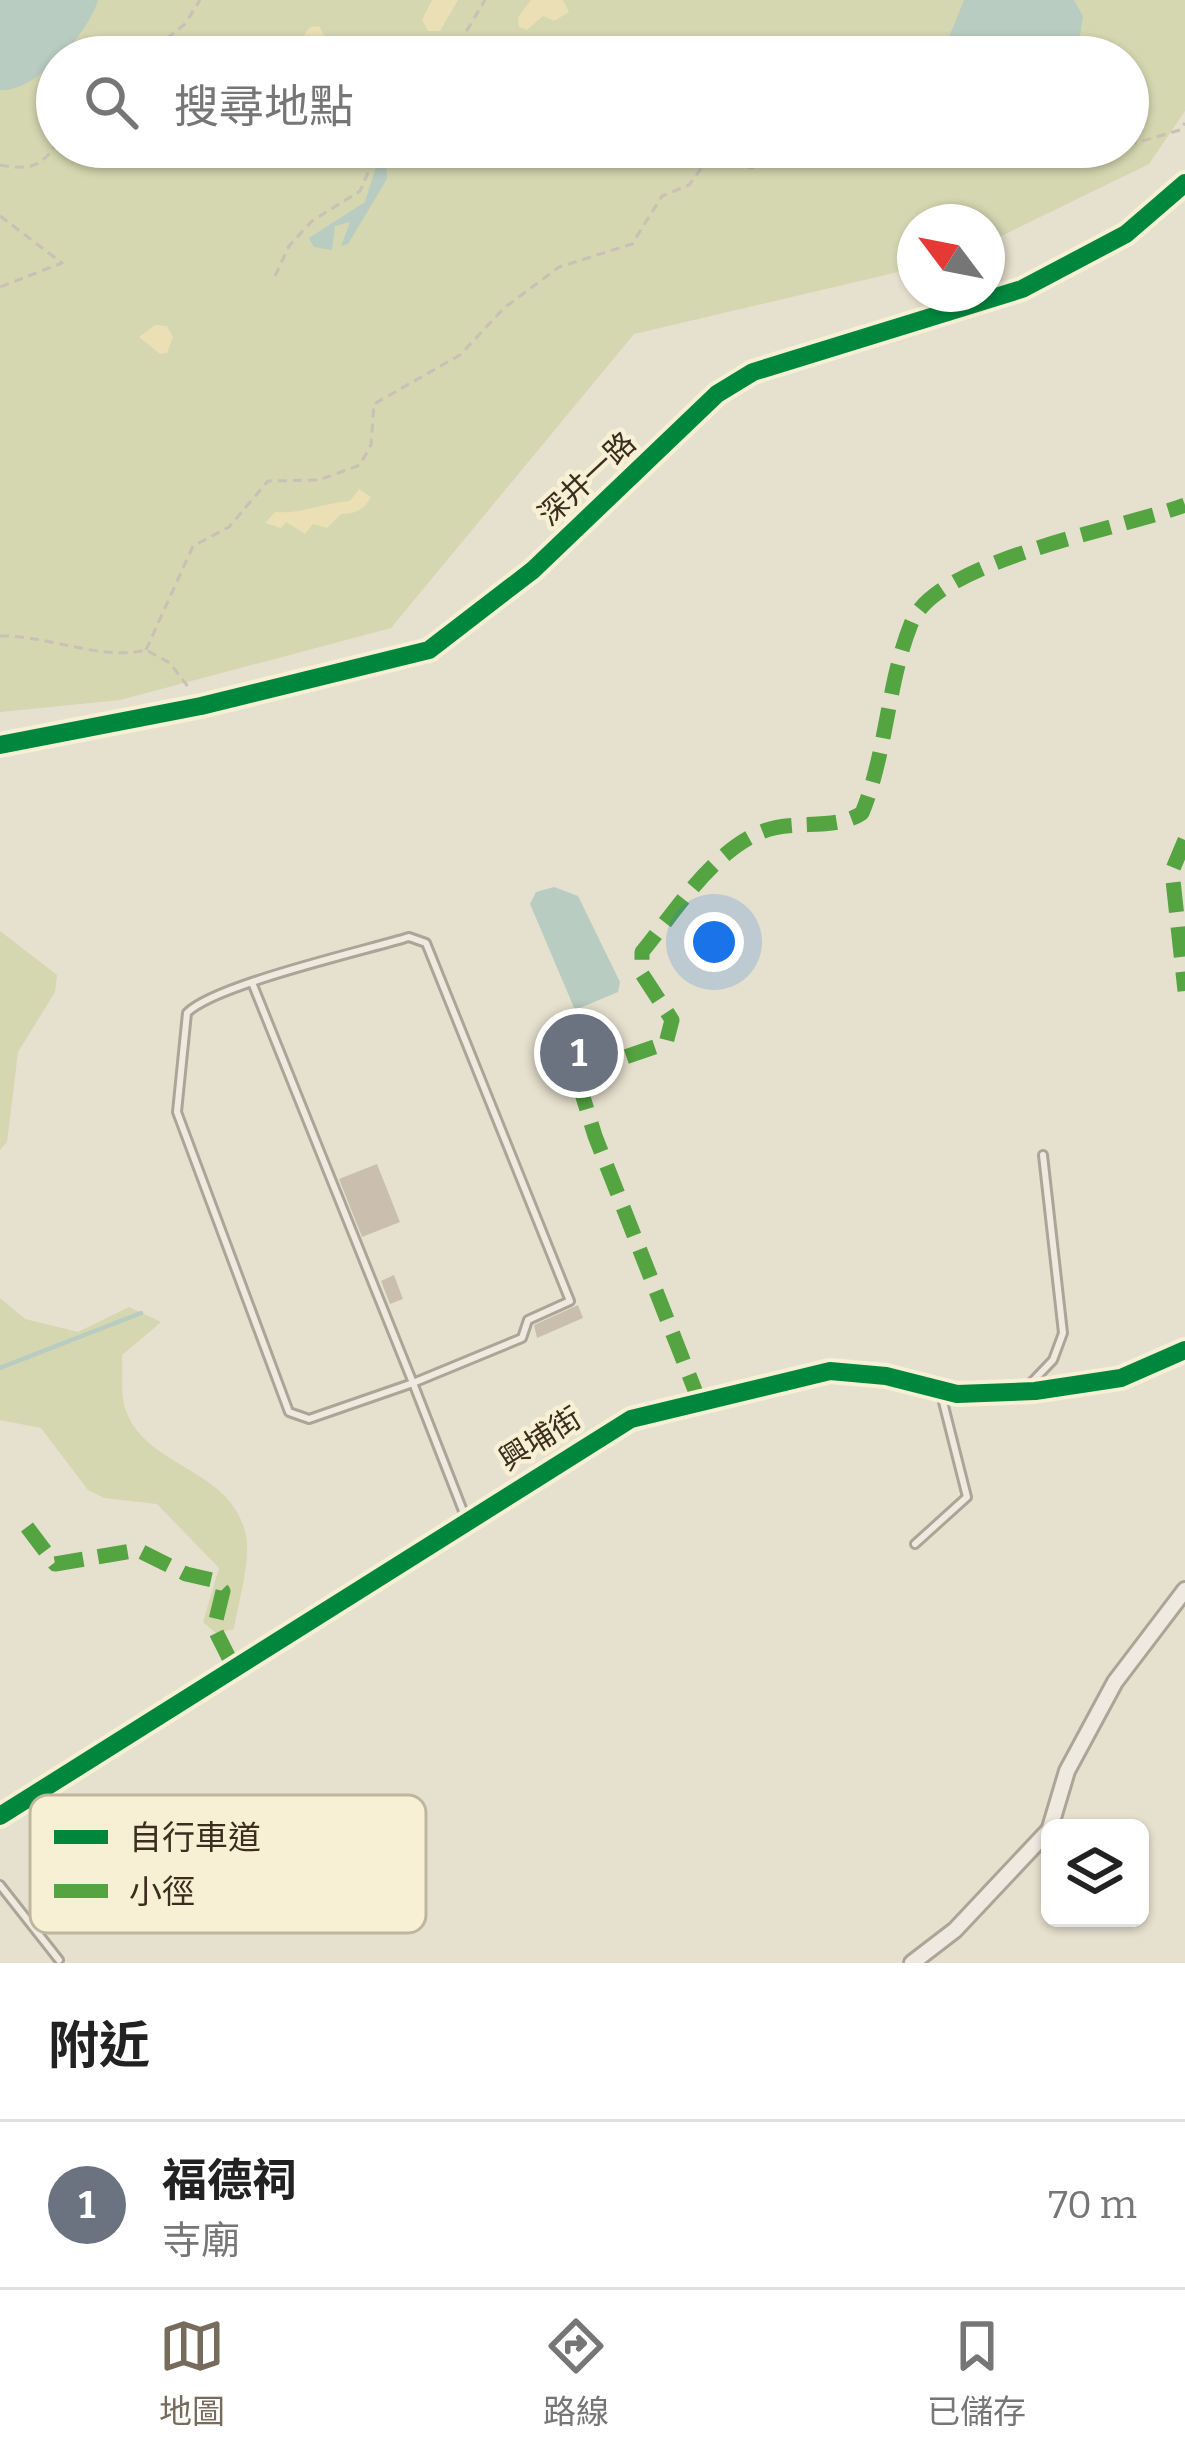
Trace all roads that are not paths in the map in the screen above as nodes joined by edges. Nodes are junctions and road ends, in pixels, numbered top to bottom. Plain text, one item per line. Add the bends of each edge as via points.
1 (1185, 183) edge
2 (0, 745) edge
3 (253, 986) junction
4 (1043, 1155) dead end
5 (1185, 1350) edge
6 (413, 1382) junction
7 (940, 1390) junction
8 (1024, 1391) junction
9 (466, 1520) junction
10 (915, 1544) dead end
11 (1185, 1590) edge
12 (33, 1795) edge
13 (30, 1797) edge
14 (0, 1816) edge
15 (1053, 1819) edge
16 (1041, 1838) edge
17 (0, 1885) edge
18 (30, 1923) edge
19 (38, 1933) edge
20 (59, 1960) dead end
21 (912, 1963) edge

1 - 2 street, 深井一路 via 1126,234 1022,289 753,372 717,394 533,570 430,650
3 - 6 lane
3 - 6 lane via 187,1013 177,1112 289,1412 309,1419
3 - 6 lane via 409,937 426,943 570,1301 528,1320 522,1338
4 - 8 lane via 1063,1333 1053,1360
5 - 8 street, 興埔街 via 1121,1378
6 - 9 lane
7 - 8 street, 興埔街
7 - 9 street, 興埔街 via 830,1371 631,1419
7 - 10 lane via 968,1497
9 - 12 street, 興埔街
11 - 15 street via 1115,1682 1067,1771
13 - 14 street, 興埔街
16 - 21 street via 955,1930
17 - 18 lane
19 - 20 lane

